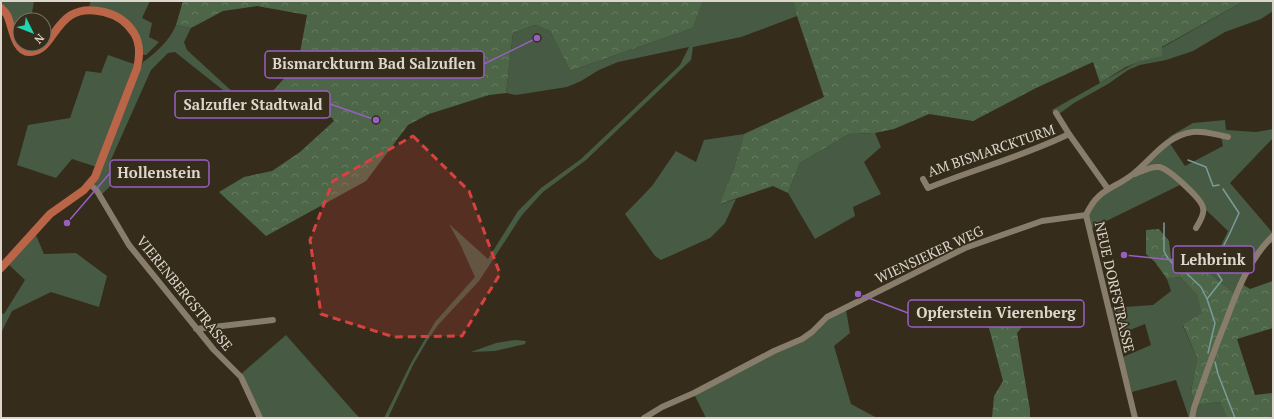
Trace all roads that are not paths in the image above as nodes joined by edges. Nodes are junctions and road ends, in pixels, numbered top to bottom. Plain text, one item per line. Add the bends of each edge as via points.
1 (1, 8) edge
2 (1056, 113) dead end
3 (1069, 134) junction
4 (1228, 137) dead end
5 (1133, 174) junction
6 (924, 179) dead end
7 (90, 184) junction
8 (1108, 189) junction
9 (1086, 215) junction
10 (1196, 228) dead end
11 (1273, 236) edge
12 (1, 268) edge
13 (273, 320) dead end
14 (196, 329) junction
15 (260, 418) edge
16 (644, 418) edge
17 (1135, 418) edge
18 (1192, 418) edge

1 - 7 main road via 7,15 16,42 30,52 40,49 63,20 85,9 109,13 123,20 136,36 139,60
2 - 3 street, AM BISMARCKTURM
3 - 6 street, AM BISMARCKTURM via 1041,147 928,188
3 - 8 street, AM BISMARCKTURM
4 - 5 street, NEUE DORFSTRASSE via 1199,132 1179,136 1165,143
5 - 8 street, NEUE DORFSTRASSE
5 - 10 street via 1158,167 1174,175 1203,206 1203,213
7 - 12 main road via 50,214
7 - 14 street, VIERENBERGSTRASSE via 97,191 129,245
8 - 9 street, NEUE DORFSTRASSE via 1094,201
9 - 16 street, WIENSIEKER WEG via 1042,221 965,248 827,317 802,339
9 - 17 street, NEUE DORFSTRASSE
11 - 18 street via 1262,247 1240,285 1220,334
13 - 14 street
14 - 15 street, VIERENBERGSTRASSE via 241,377

